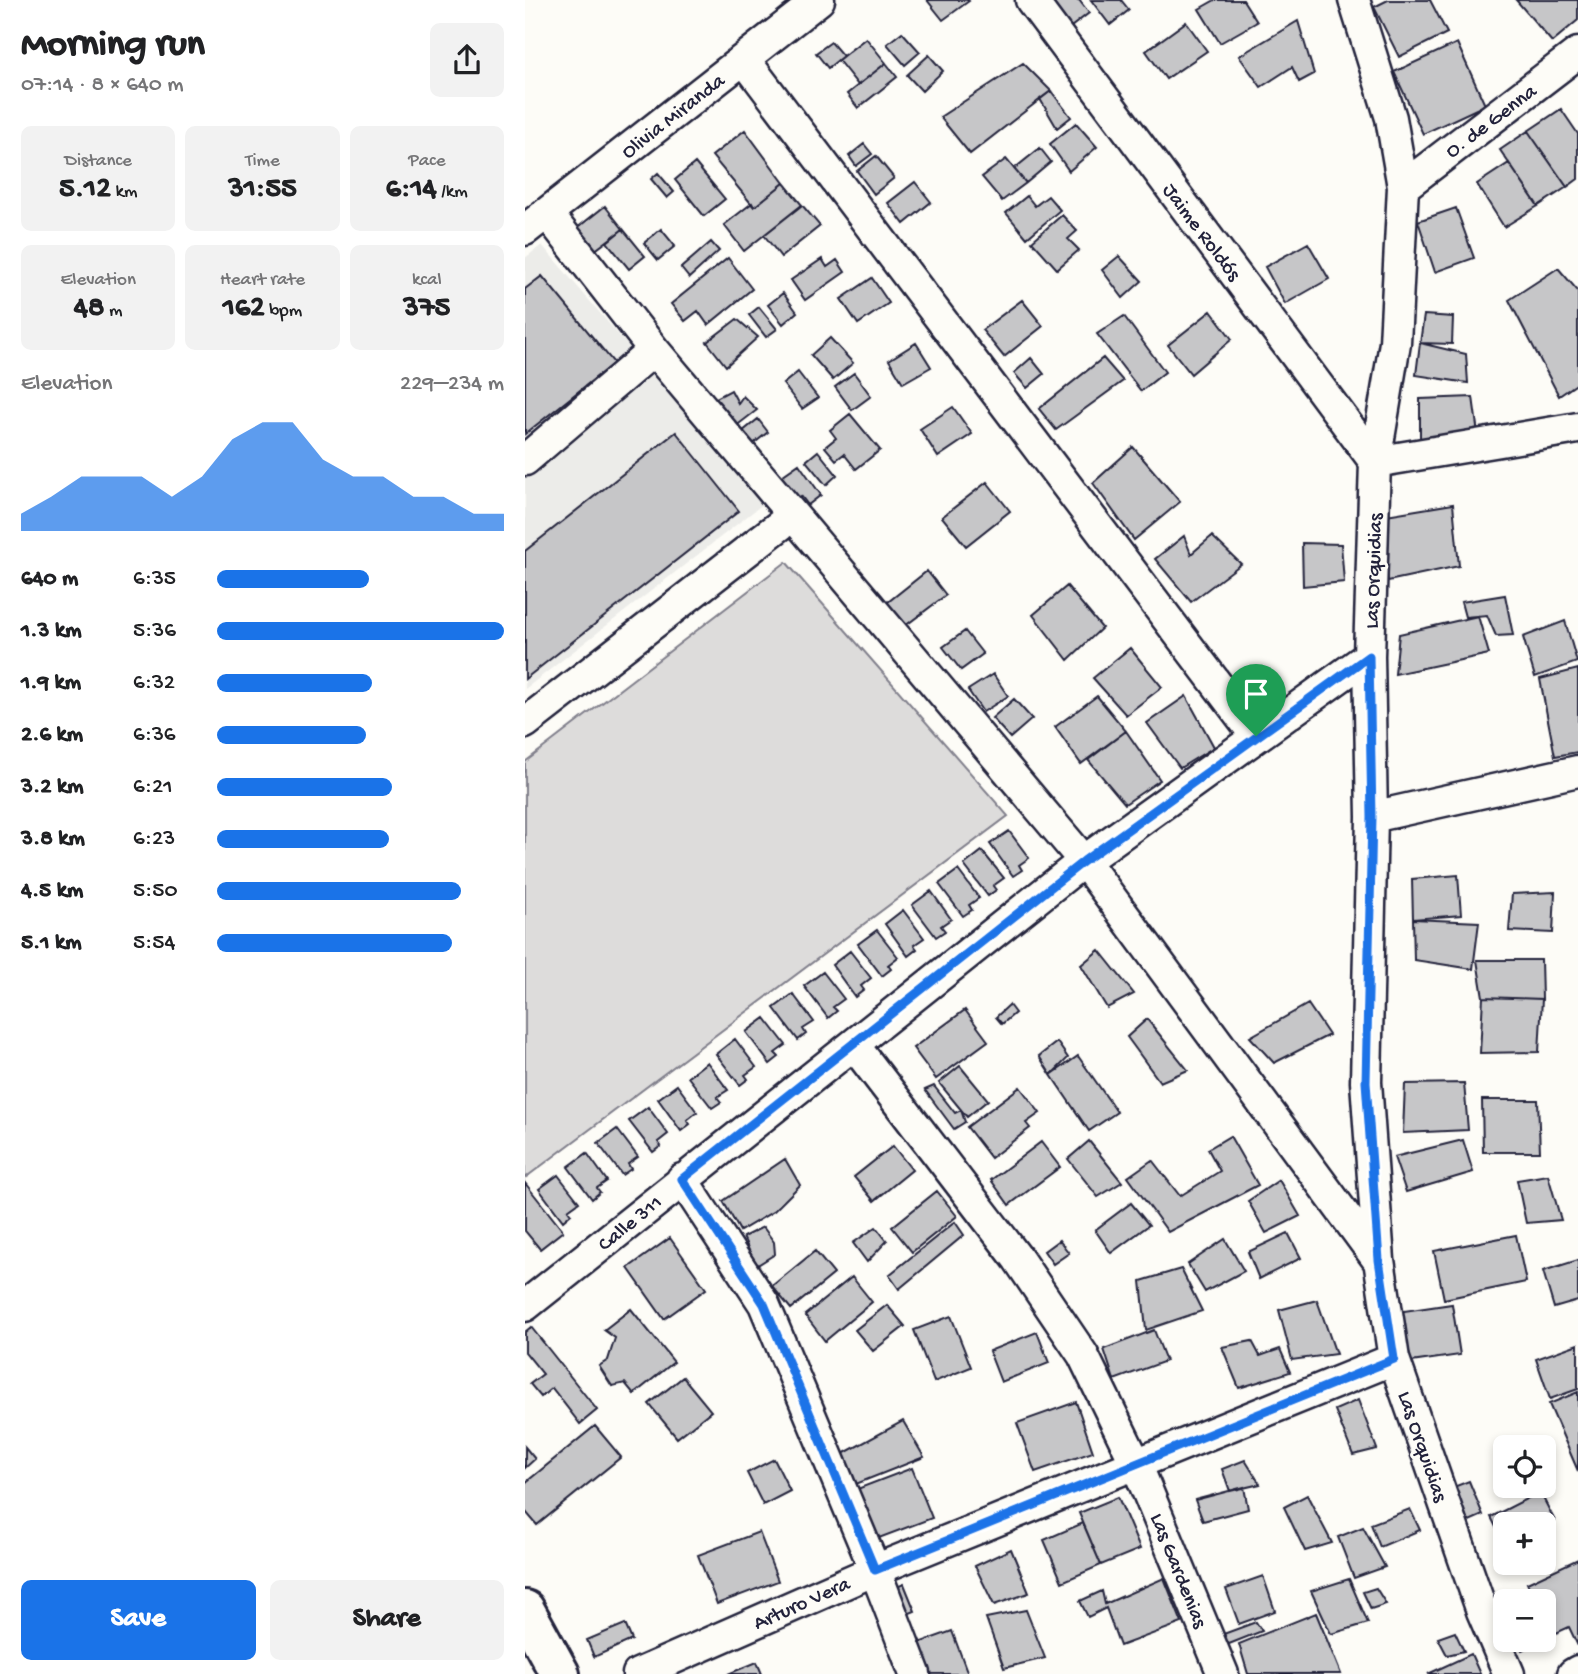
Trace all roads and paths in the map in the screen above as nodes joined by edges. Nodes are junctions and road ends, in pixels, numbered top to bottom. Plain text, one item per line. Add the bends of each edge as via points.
1 (819, 0) edge
2 (1031, 0) edge
3 (1354, 0) edge
4 (1578, 53) edge
5 (744, 59) junction
6 (1403, 187) junction
7 (536, 221) edge
8 (654, 350) junction
9 (1573, 437) edge
10 (525, 460) edge
11 (1375, 461) junction
12 (792, 516) junction
13 (1369, 656) junction
14 (525, 723) edge
15 (1256, 736) junction
16 (1578, 771) edge
17 (1372, 817) junction
18 (1084, 861) junction
19 (853, 1045) junction
20 (682, 1179) junction
21 (1379, 1260) junction
22 (525, 1306) edge
23 (1394, 1359) junction
24 (1137, 1466) junction
25 (875, 1570) junction
26 (525, 1610) edge
27 (1578, 1671) edge
28 (560, 1674) edge
29 (638, 1674) edge
30 (915, 1674) edge
31 (1223, 1674) edge
32 (1509, 1674) edge
33 (1573, 1674) edge

1 - 5 street, Olivia Miranda
2 - 11 street, Jaime Roldós
3 - 6 street, Las Orquidias via 1391,118
4 - 6 street, O. de Genna
5 - 7 street, Olivia Miranda
5 - 15 street
6 - 11 street, Las Orquidias via 1395,343
7 - 8 street
8 - 10 street
8 - 12 street
9 - 11 street
11 - 13 street, Las Orquidias
12 - 14 street
12 - 18 street
13 - 15 street, Calle 311
13 - 17 street, Las Orquidias
15 - 18 street, Calle 311
16 - 17 street
17 - 21 street, Las Orquidias via 1366,1082
18 - 19 street, Calle 311
18 - 21 street
19 - 20 street, Calle 311
19 - 24 street, Las Gardenias via 1017,1259 1083,1354
20 - 22 street, Calle 311
20 - 25 street via 764,1304
21 - 23 street, Las Orquidias
23 - 24 street, Arturo Vera
23 - 32 street, Las Orquidias via 1482,1611
24 - 25 street, Arturo Vera
24 - 31 street, Las Gardenias
25 - 29 street, Arturo Vera
25 - 30 street
26 - 28 main road
27 - 33 street

